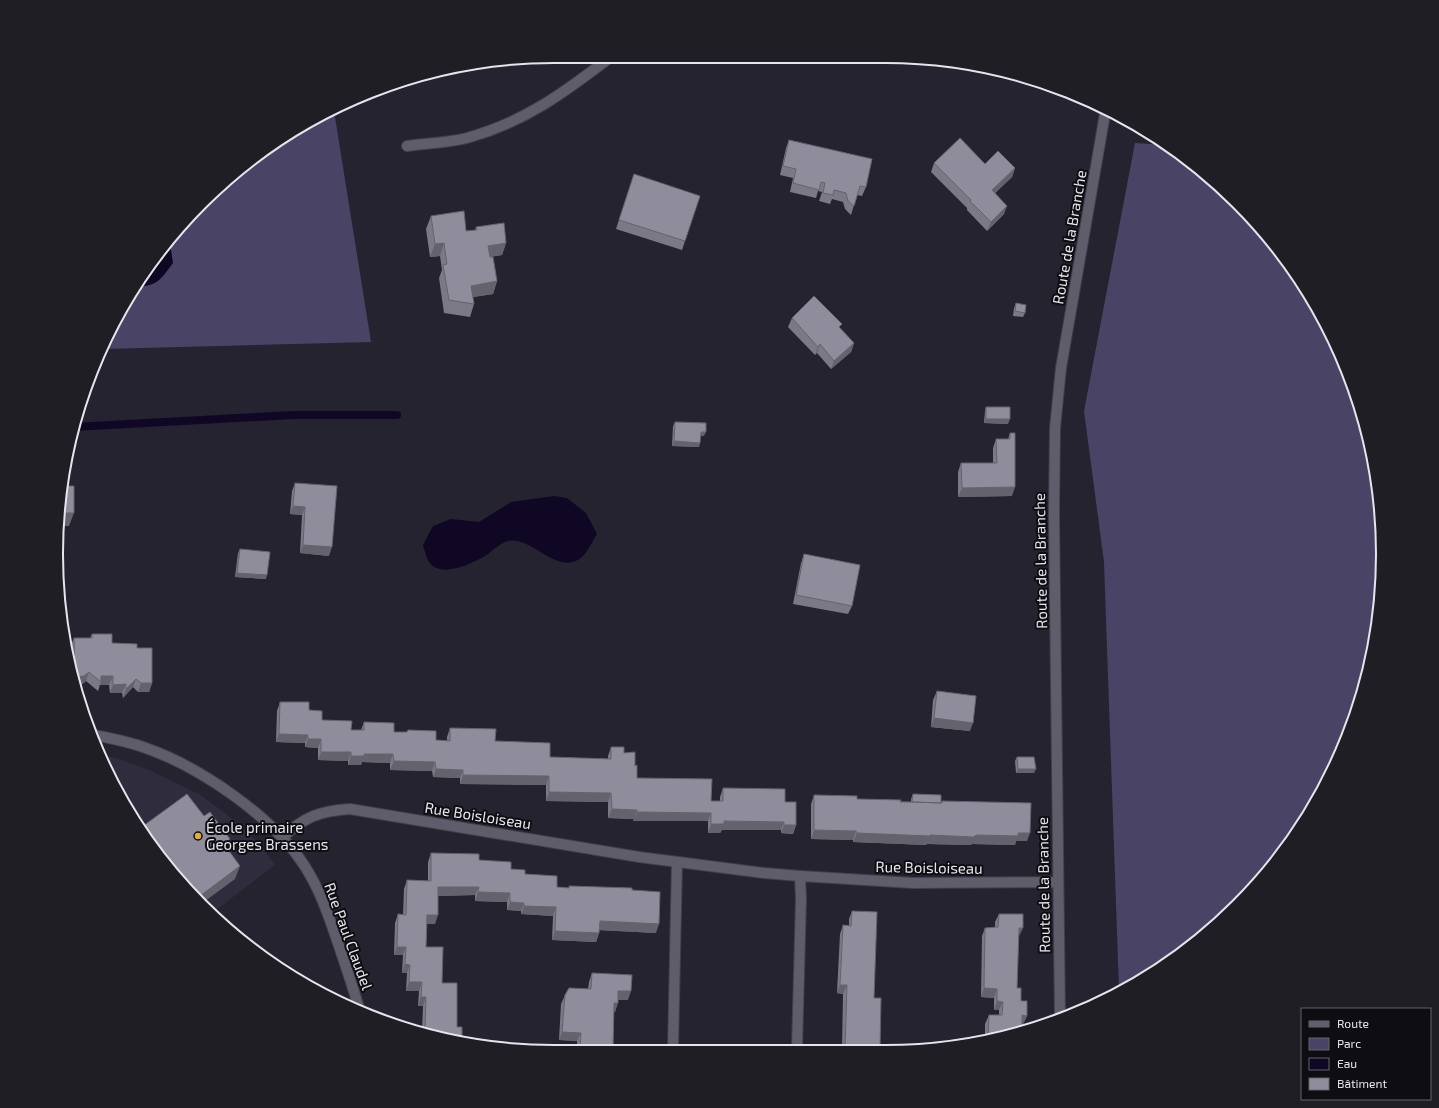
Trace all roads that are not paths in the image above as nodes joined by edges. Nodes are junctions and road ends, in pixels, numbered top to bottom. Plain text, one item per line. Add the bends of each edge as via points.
1 (603, 63) edge
2 (1105, 115) edge
3 (407, 146) dead end
4 (98, 736) edge
5 (282, 838) junction
6 (677, 862) junction
7 (800, 876) junction
8 (1058, 882) junction
9 (358, 1004) edge
10 (1060, 1013) edge
11 (673, 1045) edge
12 (797, 1045) edge

1 - 3 street via 551,101 514,120 465,138
2 - 8 street, Route de la Branche via 1062,362 1055,428
4 - 5 street, Rue Paul Claudel via 144,748 183,765 226,791
5 - 6 street, Rue Boisloiseau via 301,821 312,816 350,810
5 - 9 street, Rue Paul Claudel via 304,865 320,894
6 - 7 street, Rue Boisloiseau
6 - 11 street
7 - 8 street, Rue Boisloiseau via 912,883
7 - 12 street
8 - 10 street, Route de la Branche

